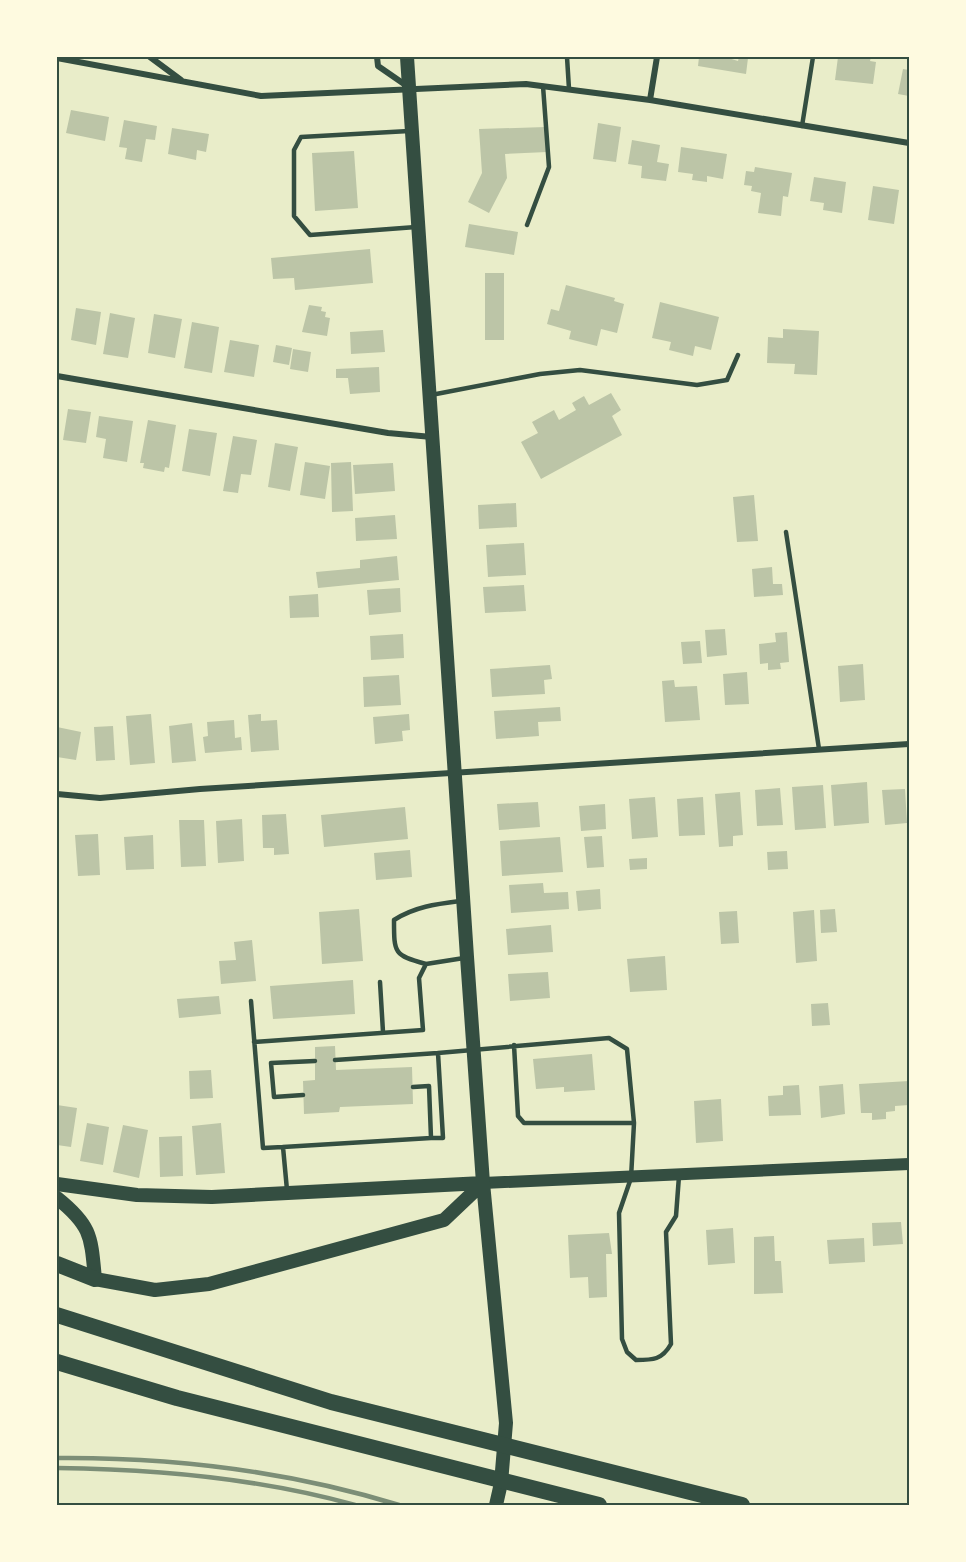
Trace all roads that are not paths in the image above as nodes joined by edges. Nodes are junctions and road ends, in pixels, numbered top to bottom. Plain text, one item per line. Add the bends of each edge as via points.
1 (150, 57) edge
2 (377, 57) edge
3 (407, 57) edge
4 (567, 57) edge
5 (657, 57) edge
6 (813, 57) edge
7 (57, 58) edge
8 (181, 80) junction
9 (543, 86) junction
10 (409, 88) junction
11 (569, 89) junction
12 (650, 100) junction
13 (802, 126) junction
14 (412, 131) junction
15 (909, 142) edge
16 (527, 225) dead end
17 (418, 227) junction
18 (738, 355) dead end
19 (57, 376) edge
20 (429, 396) junction
21 (432, 437) junction
22 (786, 532) dead end
23 (909, 744) edge
24 (819, 749) junction
25 (454, 774) junction
26 (57, 794) edge
27 (463, 901) junction
28 (467, 957) junction
29 (426, 964) junction
30 (380, 982) dead end
31 (251, 1001) dead end
32 (383, 1032) junction
33 (254, 1042) junction
34 (514, 1045) junction
35 (474, 1048) junction
36 (438, 1053) junction
37 (315, 1060) dead end
38 (335, 1060) dead end
39 (413, 1087) dead end
40 (303, 1095) dead end
41 (634, 1123) junction
42 (431, 1138) junction
43 (283, 1147) junction
44 (909, 1164) edge
45 (678, 1176) junction
46 (631, 1178) junction
47 (483, 1183) junction
48 (57, 1184) edge
49 (287, 1193) junction
50 (57, 1198) edge
51 (57, 1264) edge
52 (95, 1280) junction
53 (57, 1315) edge
54 (57, 1362) edge
55 (496, 1505) edge
56 (599, 1505) edge
57 (742, 1505) edge

1 - 8 street
2 - 10 street via 378,66
3 - 10 main road
4 - 11 lane
5 - 12 street
6 - 13 lane
7 - 8 street
8 - 10 street via 261,96
9 - 10 street via 506,83
9 - 11 street
9 - 16 lane via 549,167
10 - 14 main road
11 - 12 street
12 - 13 street
13 - 15 street
14 - 17 main road
14 - 17 lane via 300,136 294,150 294,216 310,236
17 - 20 main road
18 - 20 lane via 727,380 697,385 580,370
19 - 21 street via 388,433
20 - 21 main road
21 - 25 main road
22 - 24 lane
23 - 24 street
24 - 25 street
25 - 26 street via 115,797
25 - 27 main road
27 - 28 main road
27 - 29 lane via 429,905 394,920 394,945 402,957
28 - 29 lane
28 - 35 main road
29 - 32 lane via 419,978 423,1030
30 - 32 lane
31 - 33 lane
32 - 33 lane
33 - 43 lane via 262,1148
34 - 35 lane
34 - 41 lane via 518,1116 524,1123
34 - 41 lane via 609,1038 619,1042 627,1049
35 - 36 lane
35 - 47 main road
36 - 38 lane
36 - 42 lane via 443,1138
37 - 40 lane via 271,1063 274,1097
39 - 42 lane via 429,1086
41 - 46 lane
42 - 43 lane
43 - 49 lane
44 - 45 main road
45 - 46 main road
45 - 46 lane via 676,1216 666,1232 671,1344 657,1360 636,1360 627,1352 622,1339 619,1213
46 - 47 main road
47 - 49 main road
47 - 52 main road via 444,1220 209,1284 155,1290
47 - 55 main road via 506,1423
48 - 49 main road via 137,1195
50 - 52 main road via 74,1212 90,1234
51 - 52 highway
53 - 57 highway via 330,1402
54 - 56 highway via 188,1401

